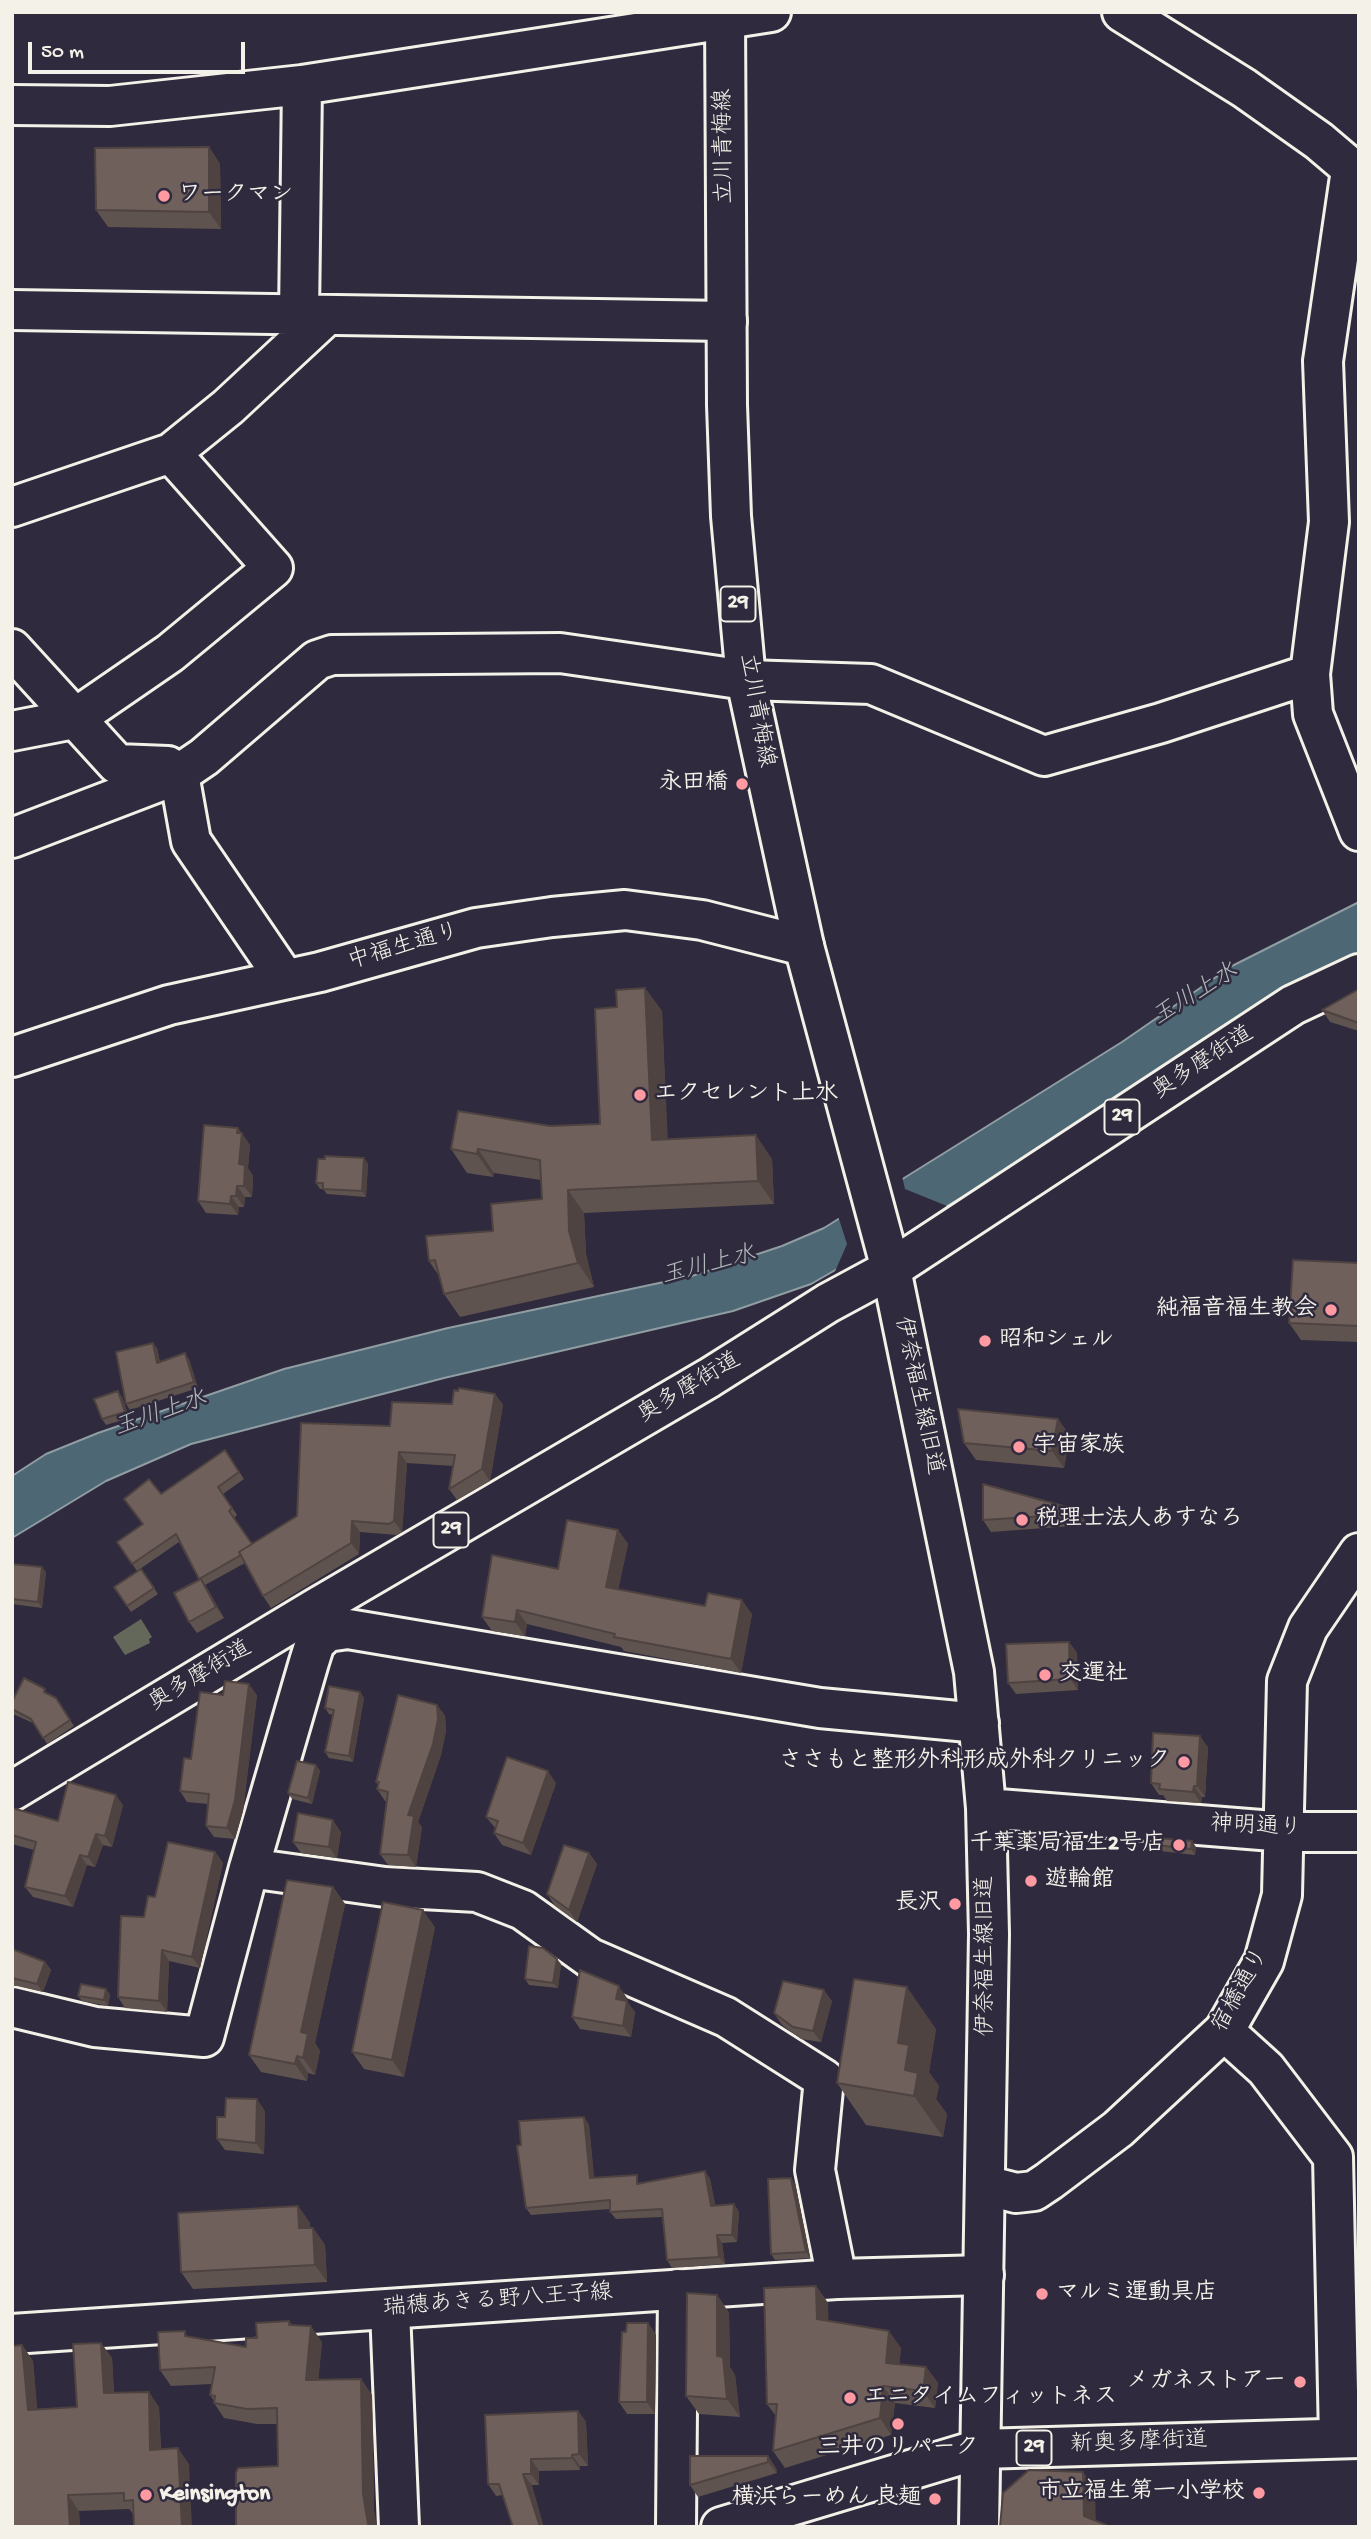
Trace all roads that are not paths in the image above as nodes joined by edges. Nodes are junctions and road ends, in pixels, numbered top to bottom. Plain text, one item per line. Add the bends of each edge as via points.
1 (771, 12) edge
2 (1122, 12) edge
3 (725, 17) edge
4 (302, 85) junction
5 (12, 105) edge
6 (1355, 172) edge
7 (12, 310) edge
8 (312, 315) junction
9 (727, 321) junction
10 (171, 453) junction
11 (12, 507) edge
12 (1344, 514) edge
13 (12, 649) edge
14 (1310, 674) junction
15 (746, 680) junction
16 (74, 719) junction
17 (12, 731) edge
18 (179, 774) junction
19 (1359, 831) edge
20 (12, 838) edge
21 (804, 946) junction
22 (1359, 974) edge
23 (285, 979) junction
24 (12, 1057) edge
25 (889, 1263) junction
26 (1359, 1553) edge
27 (322, 1620) junction
28 (979, 1723) junction
29 (12, 1791) edge
30 (986, 1808) junction
31 (1286, 1832) junction
32 (1359, 1832) edge
33 (248, 1868) junction
34 (12, 2007) edge
35 (1224, 2031) junction
36 (1346, 2156) edge
37 (985, 2185) junction
38 (984, 2275) junction
39 (837, 2279) junction
40 (678, 2289) junction
41 (390, 2310) junction
42 (12, 2334) edge
43 (1349, 2438) edge
44 (980, 2449) junction
45 (399, 2527) edge
46 (676, 2527) edge
47 (721, 2527) edge
48 (979, 2527) edge

1 - 3 street
2 - 6 street via 1244,88
3 - 4 street
3 - 9 street, 立川青梅線 / 29
4 - 5 street via 110,106
4 - 8 street
6 - 12 street via 1323,361
7 - 8 street
8 - 9 street
8 - 10 street via 228,407
9 - 15 street, 立川青梅線 / 29 via 731,516
10 - 11 street
10 - 16 street via 273,568 170,653
12 - 14 street
13 - 16 street
14 - 15 street via 1044,756 871,684
14 - 19 street via 1313,714
15 - 18 street via 560,653 332,655 317,660
15 - 21 street, 立川青梅線 / 29
16 - 17 street
16 - 18 street via 117,764 168,766
18 - 20 street
18 - 23 street via 191,841
21 - 23 street, 中福生通り via 702,920 625,910 476,928
21 - 25 street, 立川青梅線 / 29
22 - 25 street, 奥多摩街道 / 29 via 1293,1005
23 - 24 street, 中福生通り via 169,1005
25 - 27 street, 奥多摩街道 / 29
25 - 28 street, 伊奈福生線旧道 via 974,1672
26 - 31 street, 宿橋通り via 1308,1628 1287,1681
27 - 28 street via 348,1629 820,1708
27 - 29 street, 奥多摩街道 / 29
27 - 33 street
28 - 30 street, 伊奈福生線旧道
30 - 31 street, 神明通り
30 - 37 street, 伊奈福生線旧道
31 - 32 street, 神明通り
31 - 35 street, 宿橋通り via 1282,1895 1264,1961
33 - 34 street via 204,2037 95,2027
33 - 39 street via 385,1887 477,1892 523,1910 590,1958 726,2017 824,2079 815,2169
35 - 36 street via 1266,2069
35 - 37 street, 宿橋通り via 1118,2129 1034,2191 1016,2193
36 - 43 street
37 - 38 street, 伊奈福生線旧道
38 - 39 street, 瑞穂あきる野八王子線
38 - 44 street, 伊奈福生線旧道
39 - 40 street, 瑞穂あきる野八王子線
40 - 41 street, 瑞穂あきる野八王子線
40 - 46 street
41 - 42 street, 瑞穂あきる野八王子線
41 - 45 street
43 - 44 street, 新奥多摩街道 / 29
44 - 47 street, 新奥多摩街道 / 29
44 - 48 street, 伊奈福生線旧道

